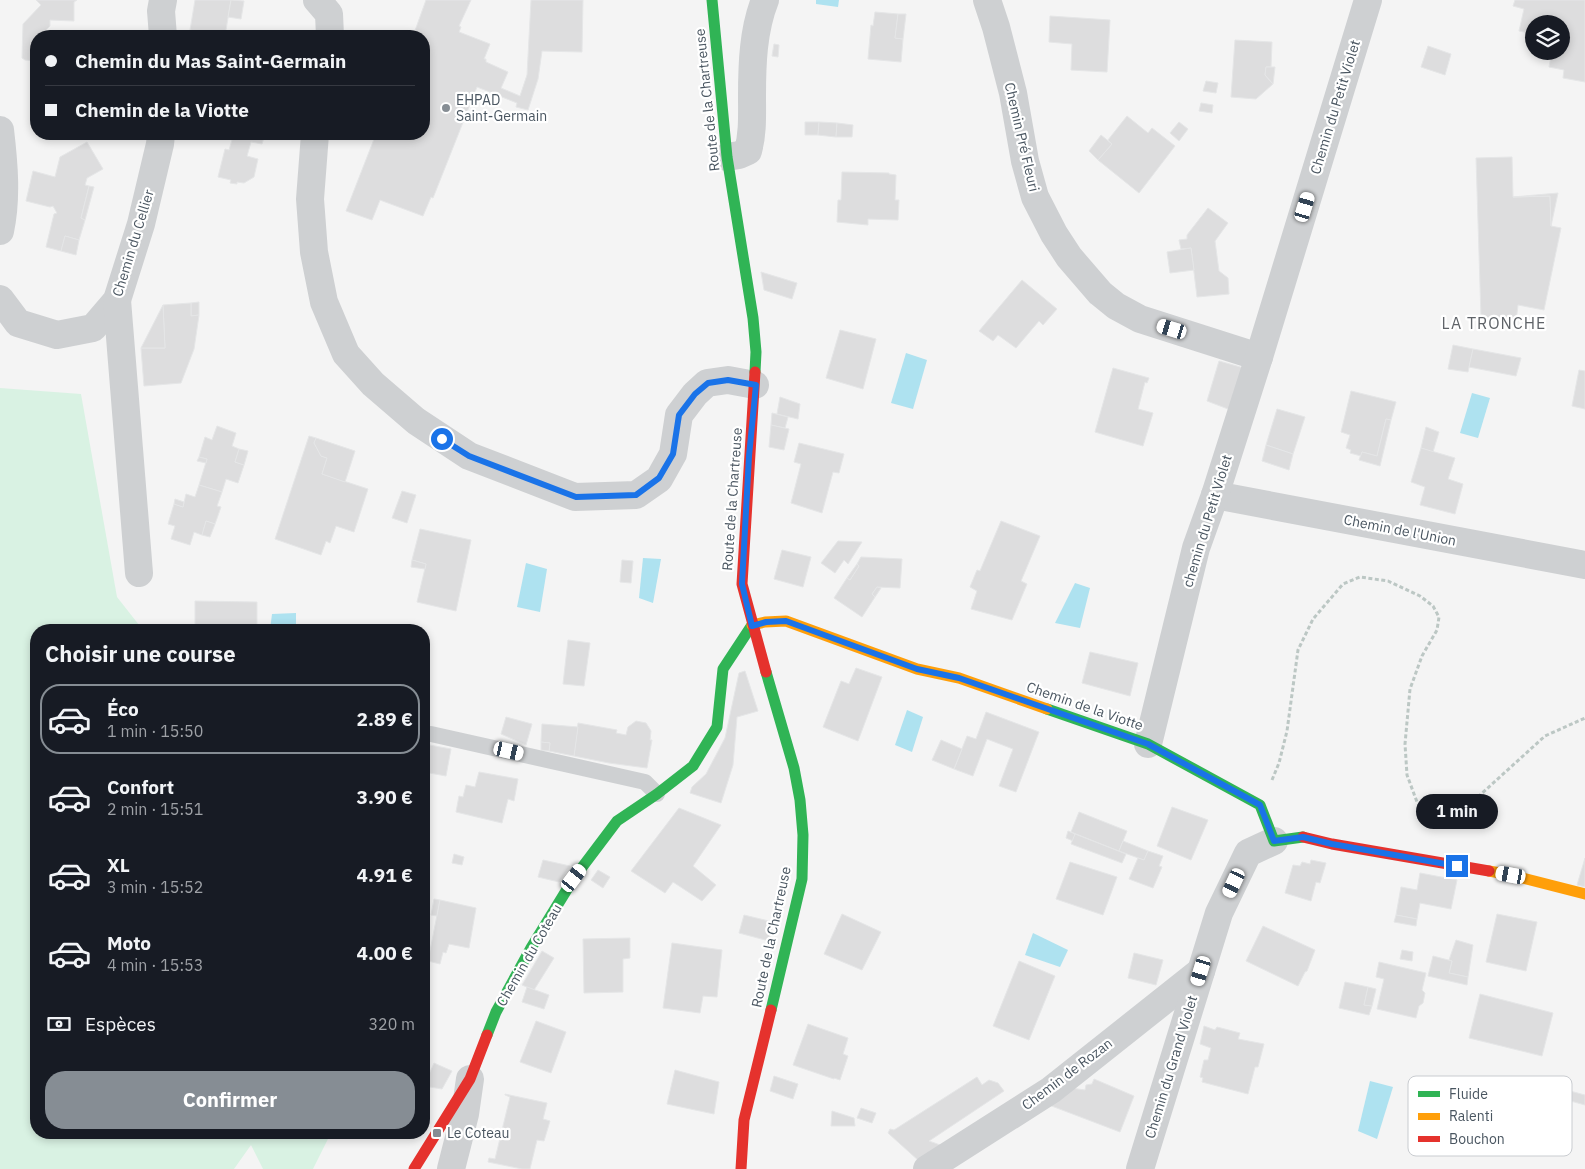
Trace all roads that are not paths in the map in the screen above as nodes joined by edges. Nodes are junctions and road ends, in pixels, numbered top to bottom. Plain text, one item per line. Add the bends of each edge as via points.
1 (163, 0) edge
2 (317, 0) edge
3 (712, 0) edge
4 (765, 0) edge
5 (987, 0) edge
6 (1368, 0) edge
7 (163, 30) edge
8 (330, 30) edge
9 (0, 130) edge
10 (160, 140) edge
11 (315, 140) edge
12 (727, 157) junction
13 (0, 231) edge
14 (0, 299) edge
15 (117, 300) junction
16 (1259, 358) junction
17 (756, 385) junction
18 (1215, 494) junction
19 (1585, 565) edge
20 (139, 572) dead end
21 (752, 626) junction
22 (431, 734) dead end
23 (1148, 744) junction
24 (657, 794) junction
25 (1274, 841) junction
26 (1585, 894) edge
27 (1201, 971) junction
28 (470, 1079) junction
29 (414, 1169) edge
30 (451, 1169) edge
31 (741, 1169) edge
32 (927, 1169) edge
33 (1140, 1169) edge

1 - 7 street
2 - 8 street via 329,14
3 - 12 street, Route de la Chartreuse
4 - 12 street via 754,44 752,137 748,150
5 - 16 street, Chemin Pré Fleuri via 1013,93 1035,197 1069,257 1100,293 1140,319
6 - 16 street, Chemin du Petit Violet
9 - 13 street via 5,173
10 - 15 street, Chemin du Cellier via 141,224
11 - 17 street via 310,200 314,252 324,302 346,354 372,384 416,421 469,456 576,497 636,495 659,478 673,454 679,415 695,394 708,383 728,380
12 - 17 street, Route de la Chartreuse via 753,318
14 - 15 street, Chemin du Cellier via 18,323 57,335 93,328
15 - 20 street
16 - 18 street, chemin du Petit Violet
17 - 21 street, Route de la Chartreuse via 742,584
18 - 19 street, Chemin de l'Union
18 - 23 street, chemin du Petit Violet via 1196,548
21 - 23 street, Chemin de la Viotte via 786,621 917,669 959,678
21 - 24 street, Chemin du Coteau via 723,669 717,727 693,766
21 - 31 street, Route de la Chartreuse via 794,768 803,835 802,878 748,1103 742,1134
22 - 24 lane via 645,782
23 - 25 street, Chemin de la Viotte via 1260,805
24 - 28 street, Chemin du Coteau via 617,821 574,878 496,1012
25 - 26 street via 1303,837 1511,875
25 - 27 street, Chemin du Grand Violet via 1248,853 1219,913
27 - 32 street, Chemin de Rozan via 1051,1090
27 - 33 street, Chemin du Grand Violet
28 - 29 street
28 - 30 street, Chemin du Coteau via 466,1114

